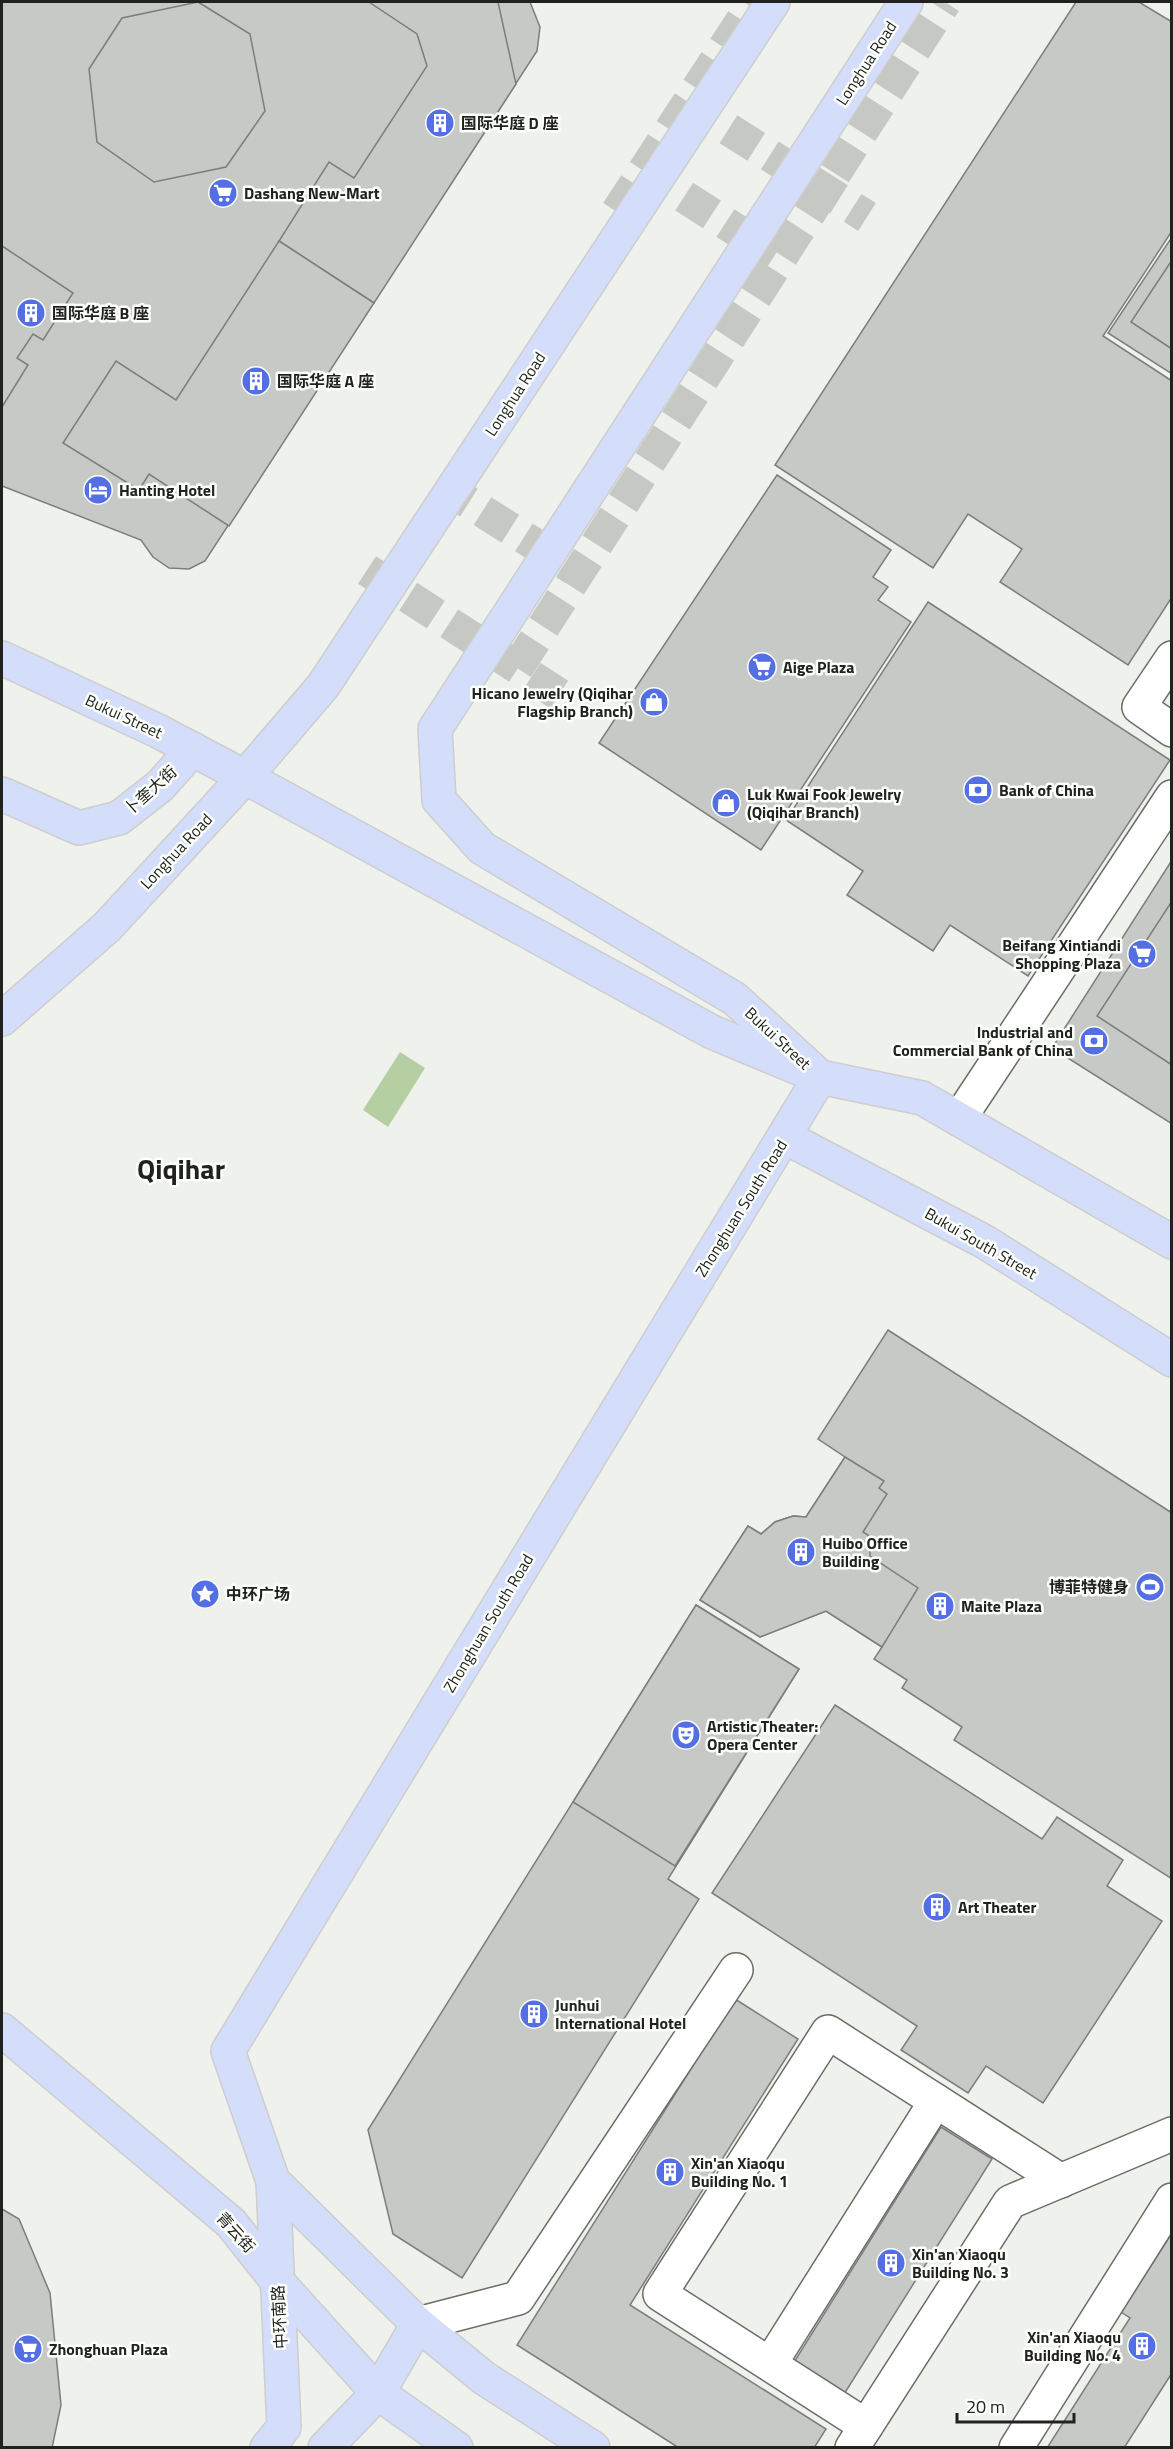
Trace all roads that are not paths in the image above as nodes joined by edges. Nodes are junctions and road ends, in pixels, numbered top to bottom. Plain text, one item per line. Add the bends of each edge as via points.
1 (774, 2) edge
2 (906, 2) edge
3 (2, 658) edge
4 (1172, 658) edge
5 (435, 729) joint
6 (1172, 730) edge
7 (193, 749) junction
8 (245, 777) junction
9 (2, 794) edge
10 (1172, 796) edge
11 (2, 1019) edge
12 (820, 1077) junction
13 (959, 1119) junction
14 (784, 1137) junction
15 (1172, 1242) edge
16 (1172, 1360) edge
17 (736, 1970) dead end
18 (2, 2030) edge
19 (936, 2101) junction
20 (1172, 2134) edge
21 (273, 2181) junction
22 (1061, 2181) junction
23 (1172, 2200) edge
24 (277, 2281) junction
25 (418, 2324) junction
26 (770, 2364) junction
27 (378, 2393) junction
28 (866, 2439) edge
29 (267, 2448) edge
30 (325, 2448) edge
31 (456, 2448) edge
32 (593, 2448) edge
33 (1016, 2448) edge

1 - 8 main road, Longhua Road via 323,686
2 - 5 main road, Longhua Road
3 - 7 main road, Bukui Street
4 - 6 street via 1138,707
5 - 12 main road, Bukui Street via 439,800 482,848 735,999
7 - 8 main road, Bukui Street
7 - 9 main road, 卜奎大街 via 160,786 119,818 79,828
8 - 11 main road, Longhua Road via 107,927
8 - 12 main road, Bukui Street via 712,1032
10 - 13 street
12 - 13 main road via 921,1098
12 - 14 main road, Zhonghuan South Road
13 - 15 main road
14 - 16 main road, Bukui South Street via 985,1242
14 - 21 main road, Zhonghuan South Road via 228,2051
17 - 25 street via 518,2298
18 - 24 main road, 青云街 via 231,2223
19 - 22 street
19 - 26 street
19 - 26 street via 828,2031 660,2294
20 - 22 street
21 - 24 main road, 中环南路
21 - 25 main road
22 - 28 street via 1010,2202
23 - 33 street
24 - 27 main road, 青云街
24 - 29 main road, 中环南路 via 284,2427
25 - 27 main road
25 - 32 main road via 484,2378
26 - 28 street
27 - 30 main road
27 - 31 main road, 青云街

